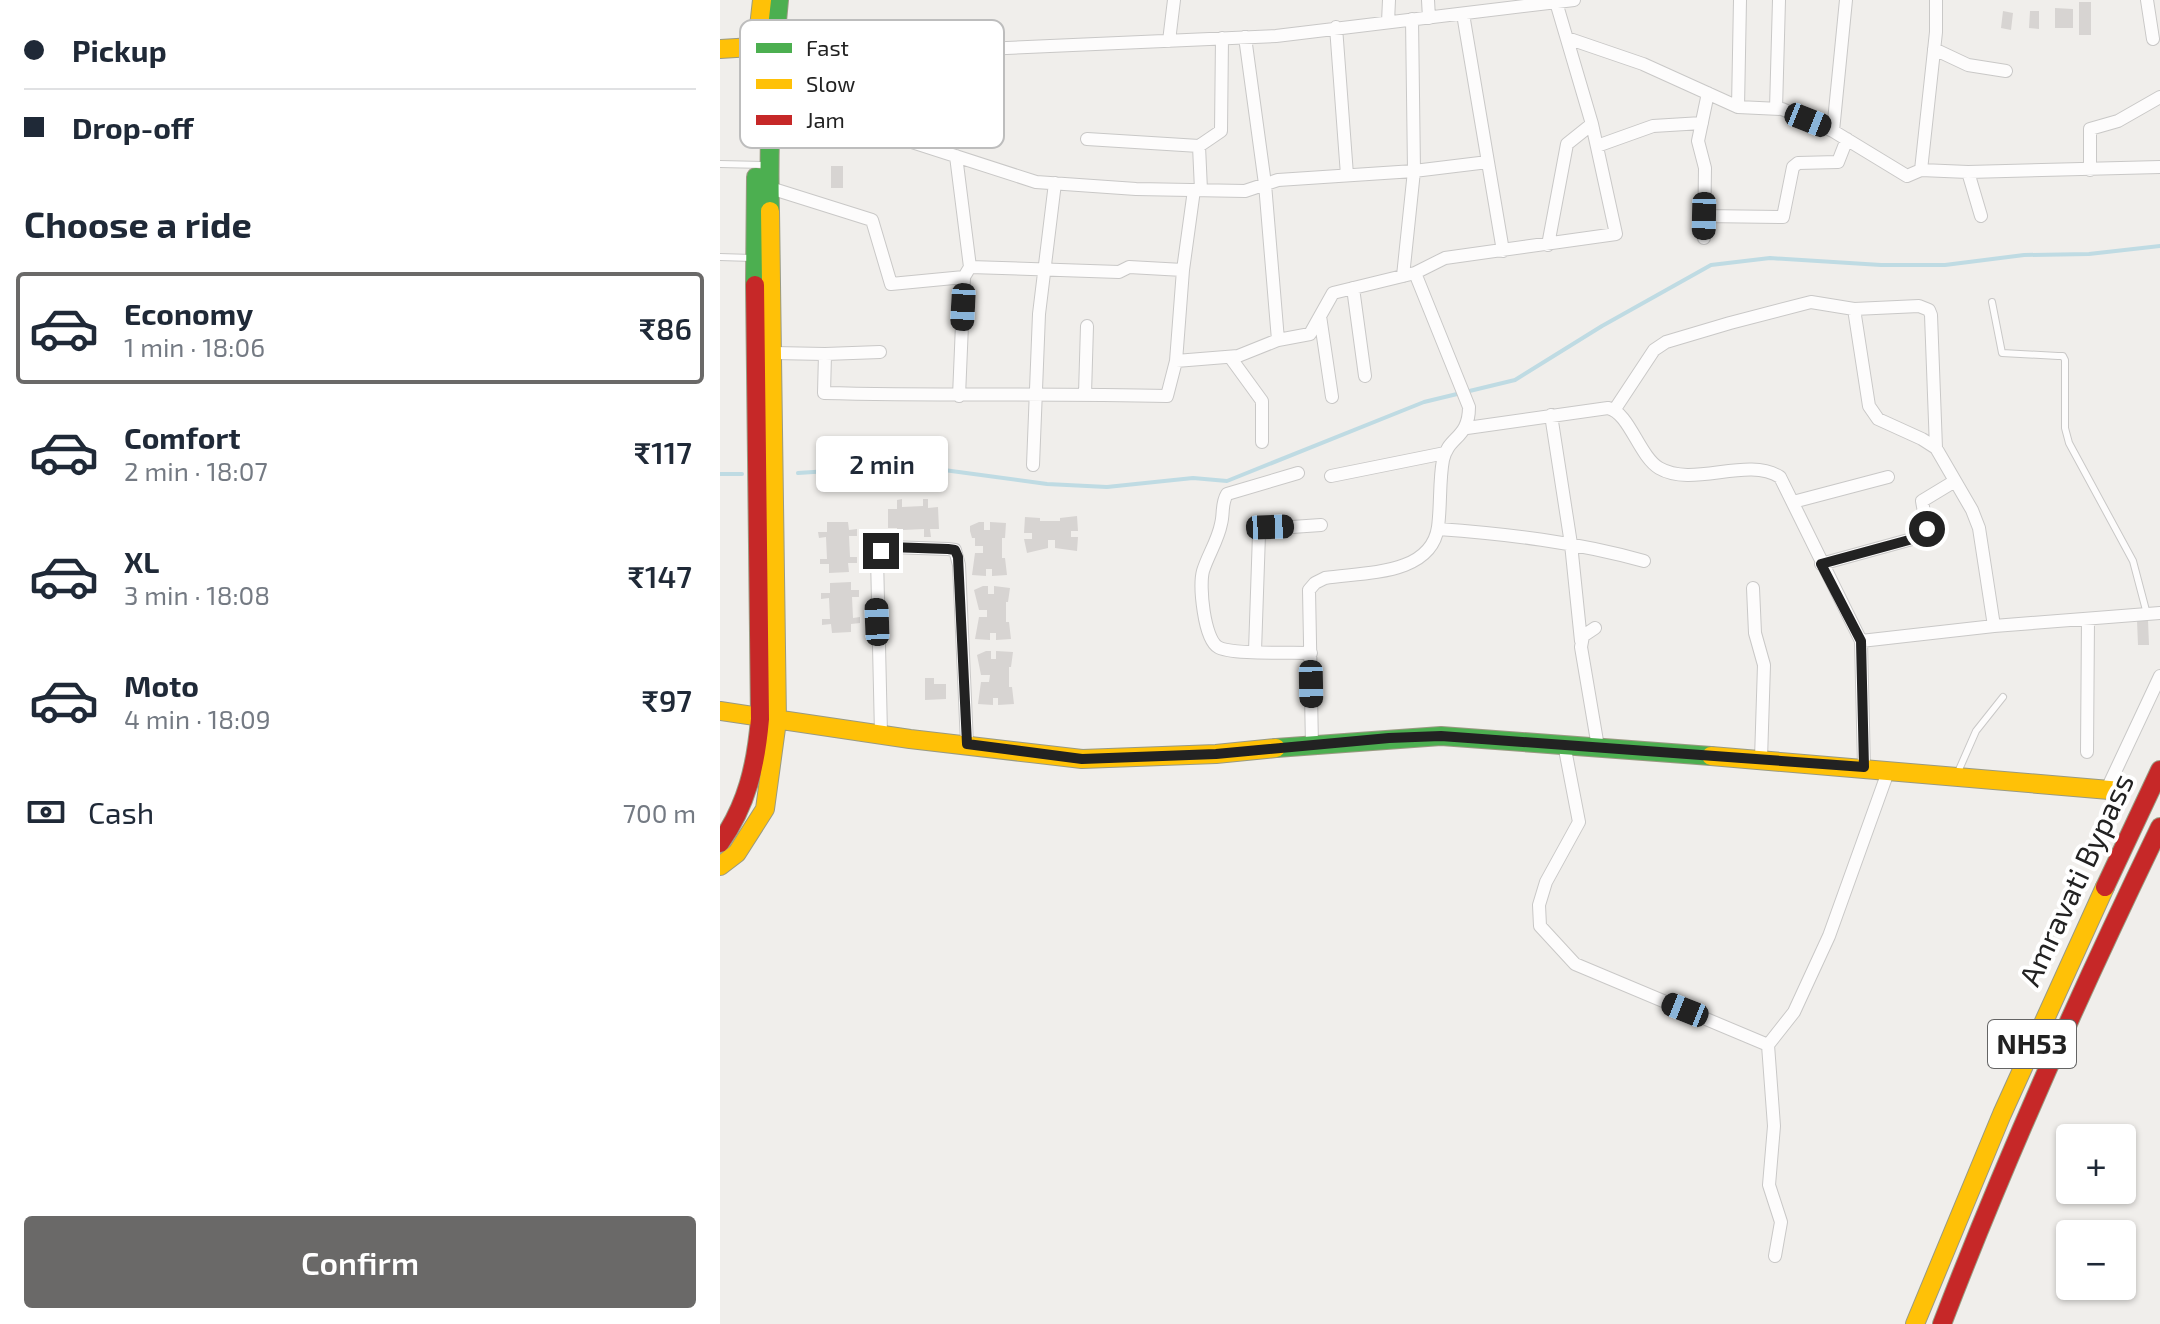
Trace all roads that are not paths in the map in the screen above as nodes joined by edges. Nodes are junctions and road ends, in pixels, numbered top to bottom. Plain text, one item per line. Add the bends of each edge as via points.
1 (762, 0) edge
2 (779, 0) edge
3 (1174, 0) edge
4 (1389, 0) edge
5 (1428, 0) edge
6 (1574, 0) edge
7 (1740, 0) edge
8 (1779, 0) edge
9 (1846, 0) edge
10 (1936, 0) edge
11 (2147, 0) edge
12 (1556, 2) junction
13 (1463, 14) junction
14 (1429, 18) junction
15 (1412, 19) junction
16 (764, 20) edge
17 (773, 20) edge
18 (1388, 22) junction
19 (1336, 27) junction
20 (1245, 37) junction
21 (1222, 38) junction
22 (1567, 38) junction
23 (2153, 39) dead end
24 (1169, 41) junction
25 (740, 48) edge
26 (1004, 48) edge
27 (720, 49) edge
28 (1934, 49) junction
29 (2006, 71) dead end
30 (1708, 93) junction
31 (2160, 97) edge
32 (1738, 107) junction
33 (1776, 109) junction
34 (1702, 123) junction
35 (1592, 124) junction
36 (1833, 131) junction
37 (1087, 139) dead end
38 (1847, 139) junction
39 (1199, 146) junction
40 (1597, 146) junction
41 (764, 148) edge
42 (931, 148) edge
43 (956, 156) junction
44 (1488, 162) junction
45 (720, 164) edge
46 (2160, 167) edge
47 (1921, 170) junction
48 (2090, 170) junction
49 (1414, 171) junction
50 (1968, 172) junction
51 (763, 175) junction
52 (1347, 175) junction
53 (1055, 183) junction
54 (1265, 184) junction
55 (1197, 190) junction
56 (1704, 216) junction
57 (1981, 216) dead end
58 (1704, 238) dead end
59 (1548, 245) junction
60 (1503, 251) junction
61 (720, 257) edge
62 (756, 258) junction
63 (1045, 268) junction
64 (1183, 270) junction
65 (967, 272) junction
66 (1409, 275) junction
67 (1353, 288) junction
68 (1992, 302) dead end
69 (1854, 309) junction
70 (1320, 316) junction
71 (1087, 326) dead end
72 (1278, 340) junction
73 (880, 352) dead end
74 (774, 353) junction
75 (825, 354) junction
76 (1230, 357) junction
77 (1176, 361) junction
78 (1365, 376) dead end
79 (1036, 392) junction
80 (1085, 394) junction
81 (959, 396) junction
82 (1332, 397) dead end
83 (1615, 409) junction
84 (1551, 415) junction
85 (1467, 428) junction
86 (1262, 442) dead end
87 (1936, 448) junction
88 (1445, 453) junction
89 (1033, 465) dead end
90 (1298, 473) dead end
91 (1331, 476) dead end
92 (1888, 477) dead end
93 (1955, 481) junction
94 (1793, 502) junction
95 (1321, 525) dead end
96 (1438, 529) junction
97 (1571, 544) junction
98 (1644, 561) dead end
99 (1821, 564) junction
100 (1753, 588) dead end
101 (2154, 614) edge
102 (2088, 619) junction
103 (1994, 626) junction
104 (1595, 628) dead end
105 (1581, 641) junction
106 (1861, 641) junction
107 (1255, 651) junction
108 (1311, 653) junction
109 (2160, 676) edge
110 (2003, 697) dead end
111 (720, 711) edge
112 (769, 720) junction
113 (881, 734) junction
114 (967, 744) junction
115 (1564, 744) junction
116 (1312, 746) junction
117 (1598, 747) junction
118 (2087, 752) dead end
119 (1761, 759) junction
120 (1864, 767) junction
121 (1889, 769) junction
122 (2160, 770) edge
123 (1957, 775) junction
124 (2114, 790) joint
125 (2160, 827) edge
126 (720, 843) edge
127 (720, 866) edge
128 (1768, 1045) junction
129 (1775, 1256) dead end
130 (1915, 1324) edge
131 (1942, 1324) edge

1 - 16 main road
2 - 17 main road
3 - 24 street
4 - 18 street
5 - 14 street
6 - 12 street
7 - 32 street
8 - 33 street
9 - 36 street
10 - 28 street
11 - 23 street
12 - 13 street
12 - 22 street
13 - 14 street
13 - 44 street
14 - 15 street
15 - 18 street
15 - 49 street
18 - 19 street
19 - 20 street
19 - 52 street
20 - 21 street
20 - 54 street
21 - 24 street
21 - 39 street via 1221,131
22 - 30 street
22 - 35 street
24 - 26 street
25 - 27 main road
28 - 29 street via 1968,65
28 - 47 street
30 - 32 street
30 - 34 street
31 - 48 street via 2118,121 2090,129
32 - 33 street
33 - 36 street
34 - 40 street via 1653,126
34 - 56 street via 1698,146 1705,168
35 - 40 street
35 - 59 street via 1567,144
36 - 38 street
37 - 39 street
38 - 47 street via 1907,176
38 - 56 street via 1838,162 1793,167 1783,217
39 - 55 street
40 - 59 street via 1616,234
41 - 51 main road
42 - 43 street
43 - 53 street via 1036,182
43 - 65 street
44 - 49 street
44 - 60 street
45 - 51 lane
46 - 48 street
47 - 50 street
48 - 50 street
49 - 52 street
49 - 66 street
50 - 57 street
51 - 62 main road
51 - 65 street via 872,220 891,284
51 - 74 main road
52 - 54 street
53 - 55 street
53 - 63 street
54 - 55 street via 1245,191
54 - 72 street
55 - 64 street
56 - 58 street
59 - 60 street
60 - 66 street via 1445,258
61 - 62 lane
62 - 112 main road
63 - 64 street
63 - 65 street
63 - 79 street
64 - 77 street
65 - 81 street
66 - 67 street
66 - 85 street via 1461,385 1469,407
67 - 70 street via 1333,293
67 - 78 street
68 - 101 lane via 2002,353 2065,360 2069,443 2133,561
69 - 83 street via 1803,304 1660,345
69 - 87 street via 1873,414
69 - 87 street via 1929,310
70 - 72 street via 1310,334
70 - 82 street
71 - 80 street
72 - 76 street
73 - 75 street
74 - 75 street
74 - 112 main road
75 - 81 street via 824,393
76 - 77 street
76 - 86 street via 1262,401
77 - 80 street via 1167,396
79 - 80 street
79 - 81 street
79 - 89 street
83 - 84 street
83 - 94 street via 1658,468 1684,474 1764,470 1780,477
84 - 85 street
84 - 97 street
85 - 88 street
87 - 93 street
88 - 91 street
88 - 96 street
90 - 107 street via 1227,494 1202,573 1210,641 1222,650
92 - 94 street
93 - 99 street via 1922,501 1927,529 1923,536
93 - 103 street via 1979,528
94 - 99 street
95 - 107 street via 1270,527 1259,534
96 - 97 street
96 - 108 street via 1428,553 1414,562 1315,583 1308,599
97 - 98 street
97 - 105 street
99 - 106 street
100 - 119 street via 1755,633 1764,665
101 - 102 street
102 - 103 street
102 - 118 street
103 - 106 street
104 - 105 street
105 - 117 street
106 - 120 street
107 - 108 street
108 - 116 street
109 - 124 street
110 - 123 lane via 1976,731
111 - 112 main road
112 - 113 main road
112 - 126 main road via 749,791
112 - 127 main road via 765,809 737,853
113 - 114 main road
113 - 114 street via 877,557 889,547 948,549 955,550 959,565
114 - 116 main road via 1082,759
115 - 116 main road via 1441,736
115 - 117 main road
115 - 128 street via 1579,822 1546,882 1540,926 1575,964
117 - 119 main road
119 - 120 main road
120 - 121 main road
121 - 123 main road
121 - 128 street via 1829,936 1794,1012
122 - 130 main road, Amravati Bypass / NH53 via 2042,1020
123 - 124 main road
125 - 131 main road, Amravati Bypass / NH53 via 1983,1214
128 - 129 street via 1774,1126 1769,1185 1781,1222

